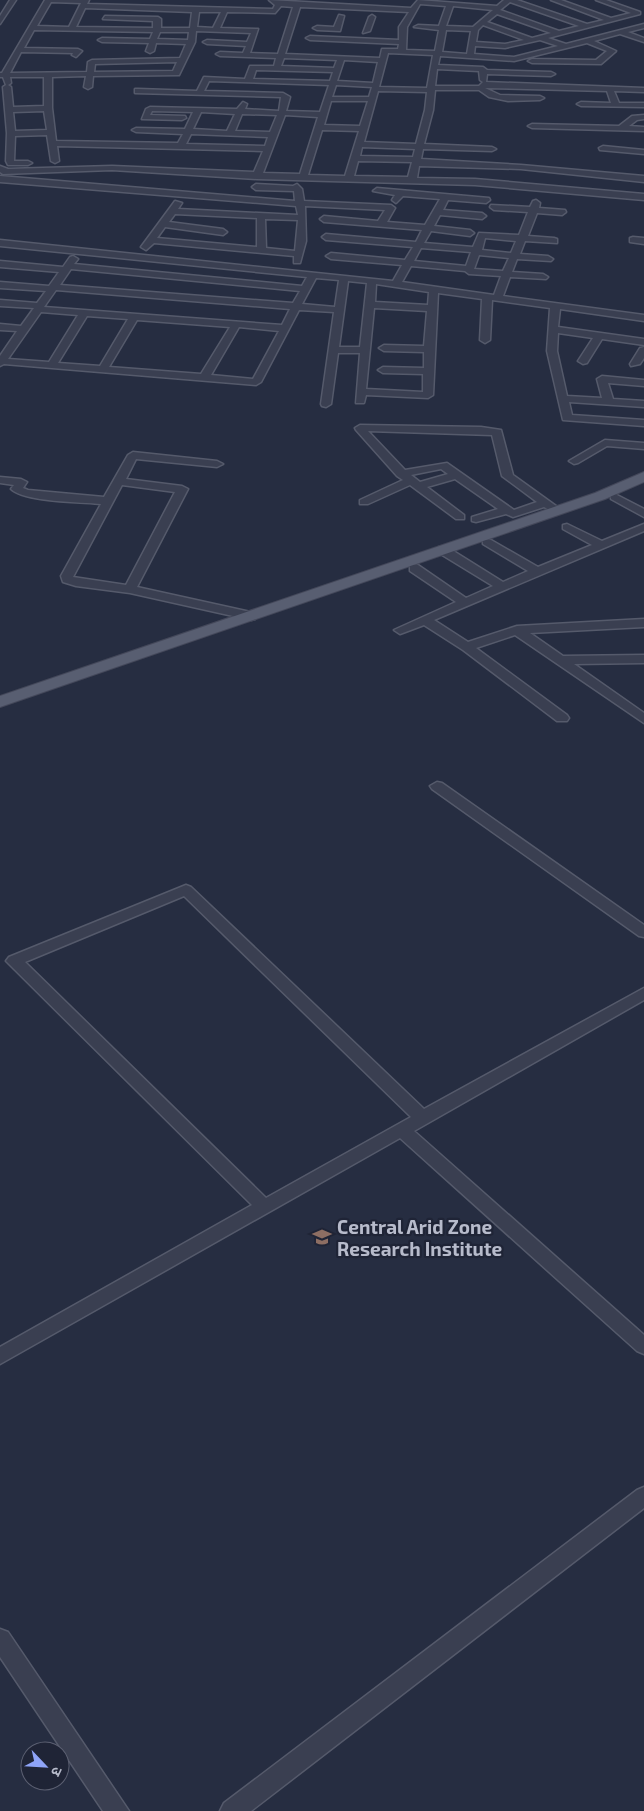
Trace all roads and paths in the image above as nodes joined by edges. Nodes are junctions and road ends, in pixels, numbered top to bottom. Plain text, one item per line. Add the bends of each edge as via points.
1 (14, 0) edge
2 (49, 0) edge
3 (164, 0) edge
4 (272, 0) edge
5 (375, 0) edge
6 (509, 0) edge
7 (554, 0) edge
8 (614, 0) edge
9 (409, 1) edge
10 (419, 1) edge
11 (602, 1) edge
12 (85, 2) edge
13 (342, 3) edge
14 (279, 4) junction
15 (450, 4) junction
16 (297, 5) junction
17 (371, 8) junction
18 (161, 9) junction
19 (498, 9) junction
20 (196, 10) junction
21 (225, 10) junction
22 (412, 10) junction
23 (641, 14) edge
24 (332, 16) dead end
25 (362, 17) dead end
26 (105, 18) dead end
27 (167, 18) dead end
28 (185, 18) dead end
29 (398, 18) dead end
30 (158, 19) junction
31 (407, 19) junction
32 (611, 20) junction
33 (258, 21) junction
34 (0, 22) edge
35 (483, 23) junction
36 (193, 26) junction
37 (587, 26) junction
38 (644, 26) edge
39 (217, 27) junction
40 (418, 27) dead end
41 (31, 28) junction
42 (310, 28) dead end
43 (442, 28) junction
44 (72, 29) junction
45 (337, 29) junction
46 (476, 29) junction
47 (156, 30) junction
48 (347, 30) dead end
49 (356, 30) dead end
50 (366, 31) junction
51 (375, 31) dead end
52 (394, 32) dead end
53 (403, 32) junction
54 (620, 32) junction
55 (558, 33) junction
56 (310, 38) dead end
57 (536, 39) junction
58 (102, 40) dead end
59 (644, 40) edge
60 (589, 41) junction
61 (153, 42) junction
62 (191, 42) junction
63 (207, 42) dead end
64 (402, 42) junction
65 (226, 43) junction
66 (250, 44) junction
67 (472, 44) junction
68 (567, 46) junction
69 (338, 49) dead end
70 (347, 50) dead end
71 (375, 51) dead end
72 (385, 51) junction
73 (14, 52) junction
74 (133, 52) dead end
75 (402, 52) junction
76 (149, 53) junction
77 (437, 54) junction
78 (76, 55) dead end
79 (246, 55) junction
80 (258, 55) junction
81 (281, 56) junction
82 (470, 56) junction
83 (183, 57) junction
84 (341, 58) junction
85 (514, 59) junction
86 (382, 60) junction
87 (0, 63) edge
88 (11, 63) junction
89 (433, 67) junction
90 (253, 68) junction
91 (277, 68) junction
92 (338, 70) junction
93 (483, 72) junction
94 (89, 74) junction
95 (551, 74) dead end
96 (3, 75) edge
97 (48, 75) junction
98 (248, 81) junction
99 (333, 83) junction
100 (482, 86) junction
101 (88, 87) dead end
102 (376, 87) junction
103 (3, 88) edge
104 (431, 89) junction
105 (610, 90) junction
106 (644, 90) edge
107 (138, 91) dead end
108 (199, 93) junction
109 (540, 98) dead end
110 (245, 99) dead end
111 (328, 99) junction
112 (372, 99) junction
113 (581, 104) dead end
114 (616, 105) junction
115 (644, 105) edge
116 (48, 108) junction
117 (9, 110) junction
118 (198, 110) junction
119 (239, 112) junction
120 (282, 113) junction
121 (324, 115) junction
122 (644, 117) edge
123 (182, 118) dead end
124 (0, 121) edge
125 (10, 121) junction
126 (532, 126) dead end
127 (320, 127) junction
128 (363, 129) junction
129 (620, 129) junction
130 (644, 129) edge
131 (136, 130) dead end
132 (51, 132) junction
133 (186, 132) junction
134 (230, 133) junction
135 (11, 134) junction
136 (273, 135) junction
137 (53, 143) junction
138 (358, 144) junction
139 (181, 146) junction
140 (419, 146) junction
141 (603, 148) dead end
142 (268, 149) junction
143 (492, 149) dead end
144 (644, 152) edge
145 (354, 158) junction
146 (55, 161) junction
147 (417, 161) junction
148 (11, 164) junction
149 (90, 164) dead end
150 (521, 167) junction
151 (0, 172) edge
152 (257, 176) junction
153 (303, 176) junction
154 (348, 178) junction
155 (644, 178) edge
156 (412, 180) junction
157 (515, 185) junction
158 (256, 187) dead end
159 (625, 188) dead end
160 (644, 190) edge
161 (378, 191) dead end
162 (400, 194) junction
163 (183, 195) junction
164 (446, 196) junction
165 (644, 197) edge
166 (486, 200) dead end
167 (299, 202) junction
168 (535, 206) junction
169 (494, 207) dead end
170 (391, 208) junction
171 (172, 211) junction
172 (437, 212) junction
173 (562, 212) dead end
174 (224, 214) junction
175 (261, 216) junction
176 (482, 216) dead end
177 (302, 218) junction
178 (324, 219) dead end
179 (162, 224) junction
180 (380, 225) junction
181 (428, 228) junction
182 (223, 232) junction
183 (470, 233) dead end
184 (326, 237) dead end
185 (522, 238) junction
186 (151, 240) junction
187 (633, 240) dead end
188 (554, 241) dead end
189 (644, 241) edge
190 (0, 243) edge
191 (14, 245) junction
192 (418, 245) junction
193 (222, 247) junction
194 (50, 249) junction
195 (262, 250) junction
196 (477, 251) junction
197 (78, 252) junction
198 (299, 254) junction
199 (331, 256) dead end
200 (515, 256) junction
201 (138, 258) junction
202 (548, 259) dead end
203 (0, 263) edge
204 (409, 263) junction
205 (219, 266) junction
206 (37, 268) junction
207 (67, 268) junction
208 (470, 269) junction
209 (294, 273) junction
210 (506, 274) junction
211 (313, 275) junction
212 (168, 276) junction
213 (543, 277) dead end
214 (344, 278) junction
215 (208, 281) junction
216 (372, 281) junction
217 (396, 284) junction
218 (0, 285) edge
219 (254, 285) junction
220 (22, 286) junction
221 (53, 288) junction
222 (434, 288) junction
223 (305, 289) junction
224 (487, 295) junction
225 (157, 296) junction
226 (498, 297) junction
227 (0, 303) edge
228 (243, 303) junction
229 (369, 305) junction
230 (555, 305) junction
231 (296, 307) junction
232 (39, 308) junction
233 (433, 308) junction
234 (189, 310) junction
235 (339, 310) junction
236 (84, 313) junction
237 (134, 317) junction
238 (644, 318) edge
239 (236, 324) junction
240 (0, 328) edge
241 (284, 328) junction
242 (554, 329) junction
243 (23, 330) junction
244 (599, 336) junction
245 (485, 340) dead end
246 (644, 342) edge
247 (384, 348) dead end
248 (429, 349) junction
249 (333, 350) junction
250 (365, 350) junction
251 (644, 350) edge
252 (2, 358) edge
253 (582, 361) dead end
254 (635, 364) dead end
255 (52, 365) junction
256 (103, 370) junction
257 (383, 370) dead end
258 (430, 371) junction
259 (204, 378) junction
260 (644, 383) edge
261 (563, 399) junction
262 (608, 400) junction
263 (326, 404) dead end
264 (644, 404) edge
265 (644, 423) edge
266 (644, 446) edge
267 (574, 461) dead end
268 (217, 464) dead end
269 (458, 474) junction
270 (644, 476) edge
271 (0, 480) edge
272 (118, 481) junction
273 (409, 481) junction
274 (644, 485) edge
275 (616, 497) junction
276 (107, 501) junction
277 (364, 502) dead end
278 (552, 507) junction
279 (508, 510) junction
280 (644, 514) edge
281 (460, 517) dead end
282 (476, 519) dead end
283 (567, 527) dead end
284 (644, 527) edge
285 (487, 542) junction
286 (601, 545) junction
287 (447, 553) junction
288 (414, 568) junction
289 (536, 571) junction
290 (501, 586) junction
291 (130, 589) junction
292 (464, 602) junction
293 (252, 616) junction
294 (425, 620) junction
295 (644, 622) edge
296 (400, 630) dead end
297 (516, 630) junction
298 (467, 647) junction
299 (644, 659) edge
300 (563, 660) junction
301 (0, 702) edge
302 (0, 707) edge
303 (562, 718) dead end
304 (644, 719) edge
305 (437, 786) dead end
306 (644, 932) edge
307 (644, 993) edge
308 (424, 1118) junction
309 (402, 1130) junction
310 (265, 1207) junction
311 (644, 1346) edge
312 (0, 1356) edge
313 (644, 1496) edge
314 (0, 1639) edge
315 (117, 1811) edge
316 (232, 1811) edge

1 - 34 street
2 - 12 street
2 - 41 street
3 - 18 street
4 - 14 street
5 - 17 street
6 - 19 street
6 - 37 street
7 - 32 street
8 - 11 street
9 - 10 street
10 - 15 street
10 - 22 street
11 - 23 street
12 - 18 street
12 - 44 street
13 - 16 street
13 - 17 street
14 - 16 street
14 - 33 street via 275,11
15 - 19 street
15 - 43 street
16 - 81 street
17 - 22 street
18 - 20 street
18 - 30 street
19 - 35 street
19 - 55 street
20 - 21 street
20 - 36 street
21 - 33 street
21 - 39 street
22 - 31 street
23 - 32 street
24 - 45 street via 344,16
25 - 50 street via 376,17
26 - 30 street
27 - 30 street
28 - 36 street
29 - 31 street
30 - 47 street
31 - 53 street
32 - 37 street
33 - 39 street
33 - 66 street
35 - 46 street
35 - 57 street
36 - 39 street
36 - 47 street
36 - 62 street
37 - 55 street
38 - 54 street
40 - 43 street
41 - 44 street
41 - 73 street
42 - 45 street
43 - 46 street
43 - 77 street
44 - 47 street
45 - 48 street
46 - 67 street
47 - 61 street
49 - 50 street
50 - 51 street
52 - 53 street
53 - 64 street
54 - 59 street
54 - 60 street
55 - 57 street
56 - 64 street
57 - 67 street via 506,46
57 - 68 street
58 - 61 street
60 - 68 street
60 - 85 street via 612,51 594,62
61 - 62 street
61 - 76 street
62 - 83 street
63 - 65 street
64 - 75 street
65 - 66 street
65 - 79 street via 218,57
66 - 79 street
67 - 82 street
68 - 85 street
69 - 70 street
71 - 72 street
72 - 75 street
72 - 86 street
73 - 78 street via 78,51
73 - 88 street
74 - 76 street
75 - 77 street
76 - 83 street
77 - 82 street
77 - 89 street
79 - 80 street
80 - 81 street
80 - 90 street
81 - 84 street
81 - 91 street
82 - 85 street
83 - 94 street via 92,62
83 - 94 street via 173,80 129,81 129,74
84 - 86 street
84 - 92 street
86 - 102 street
87 - 88 street
88 - 96 street
89 - 93 street
89 - 104 street
90 - 91 street
90 - 98 street
91 - 92 street
92 - 99 street
93 - 95 street
93 - 100 street
94 - 97 street
94 - 101 street
96 - 97 street
96 - 103 street
97 - 116 street
98 - 99 street
98 - 108 street via 208,76
99 - 102 street
99 - 111 street
100 - 104 street
100 - 105 street via 552,85
100 - 109 street via 488,96
102 - 104 street
102 - 112 street
103 - 117 street
104 - 140 street
105 - 106 street
105 - 114 street
107 - 108 street
108 - 120 street via 285,96
110 - 119 street
111 - 112 street
111 - 121 street
112 - 128 street
113 - 114 street
114 - 115 street
116 - 117 street
116 - 132 street
117 - 125 street
118 - 119 street
118 - 123 street via 150,108 142,116
118 - 133 street
119 - 120 street
119 - 134 street
120 - 121 street
120 - 136 street
121 - 127 street
122 - 129 street via 635,118
124 - 125 street
125 - 135 street
126 - 129 street
127 - 128 street
127 - 153 street
128 - 138 street
129 - 130 street
131 - 133 street
132 - 135 street
132 - 137 street
133 - 134 street
133 - 139 street
134 - 136 street
135 - 148 street
136 - 142 street
137 - 139 street
137 - 146 street
138 - 140 street
138 - 145 street
139 - 142 street
140 - 143 street
140 - 147 street
141 - 144 street
142 - 152 street
145 - 147 street
145 - 154 street
146 - 148 street
146 - 149 street
147 - 150 street
147 - 156 street
148 - 151 street
150 - 155 street
150 - 157 street
151 - 152 street via 112,168
151 - 163 street
152 - 153 street
153 - 154 street
154 - 156 street
156 - 157 street
157 - 165 street
158 - 167 street via 298,188
159 - 160 street
161 - 162 street
162 - 164 street
162 - 170 street
163 - 167 street
163 - 171 street
164 - 166 street
164 - 172 street
167 - 170 street
167 - 177 street
168 - 169 street
168 - 173 street
168 - 185 street
170 - 180 street
171 - 174 street
171 - 179 street
172 - 176 street
172 - 181 street
174 - 175 street
174 - 182 street
175 - 177 street
175 - 195 street
177 - 198 street
178 - 180 street
179 - 182 street
179 - 186 street
180 - 181 street
181 - 183 street
181 - 192 street
182 - 193 street
184 - 192 street
185 - 188 street
185 - 196 street via 482,235
185 - 200 street
186 - 193 street
186 - 201 street
187 - 189 street
190 - 191 street
191 - 194 street
191 - 203 street
192 - 196 street
192 - 204 street
193 - 195 street
194 - 197 street
194 - 206 street
195 - 198 street
196 - 200 street
196 - 208 street
197 - 201 street
197 - 207 street
198 - 209 street
199 - 204 street
200 - 202 street
200 - 210 street
201 - 205 street
203 - 206 street
204 - 208 street
204 - 217 street
205 - 209 street
205 - 215 street
206 - 207 street
206 - 220 street
207 - 212 street
207 - 221 street
208 - 210 street
209 - 211 street
210 - 213 street
210 - 226 street
211 - 214 street
211 - 223 street
212 - 215 street
212 - 225 street
214 - 216 street
214 - 235 street
215 - 219 street
215 - 234 street
216 - 217 street
216 - 229 street
217 - 222 street
218 - 220 street
219 - 223 street
219 - 228 street
220 - 221 street
221 - 225 street
221 - 232 street
222 - 224 street
222 - 233 street
223 - 231 street
224 - 226 street
224 - 245 street
225 - 234 street
226 - 230 street
227 - 232 street
228 - 231 street
228 - 234 street
229 - 233 street
229 - 250 street
230 - 238 street
230 - 242 street
231 - 235 street
231 - 241 street
232 - 236 street
232 - 243 street
233 - 248 street
234 - 237 street
234 - 239 street
235 - 249 street
236 - 237 street
236 - 255 street
237 - 256 street
239 - 241 street
239 - 259 street
240 - 243 street
241 - 259 street via 256,382
242 - 244 street
242 - 261 street via 552,351
243 - 252 street
244 - 246 street
244 - 253 street
247 - 248 street
248 - 258 street
249 - 250 street
249 - 263 street
250 - 258 street via 360,397 428,395
251 - 254 street
252 - 255 street
255 - 256 street
256 - 259 street
257 - 258 street
260 - 262 street via 602,380
261 - 262 street
261 - 265 street via 567,418
262 - 264 street
266 - 267 street via 604,442
268 - 272 street via 133,455
269 - 273 street
269 - 273 street via 440,465
269 - 279 street
270 - 278 main road via 619,488
271 - 276 street via 21,482 17,489 26,493
272 - 276 street
272 - 291 street via 182,489
273 - 277 street
273 - 278 street via 379,454 360,428 498,432 508,476
273 - 281 street
274 - 275 main road
275 - 280 street
275 - 285 main road
276 - 291 street via 67,579
278 - 279 street via 513,514
278 - 287 main road
279 - 282 street
283 - 286 street
284 - 286 street
285 - 287 main road
285 - 289 street
286 - 289 street
287 - 288 main road
287 - 290 street
287 - 293 main road
288 - 292 street
288 - 302 main road
289 - 290 street
290 - 292 street
291 - 293 street
292 - 294 street
293 - 301 main road
294 - 296 street
294 - 298 street
295 - 297 street
297 - 298 street
297 - 300 street
298 - 303 street
299 - 300 street
300 - 304 street
305 - 306 street
307 - 308 street
308 - 309 street
308 - 310 street via 186,890 14,961
309 - 310 street
309 - 311 street
310 - 312 street
313 - 316 street
314 - 315 street

